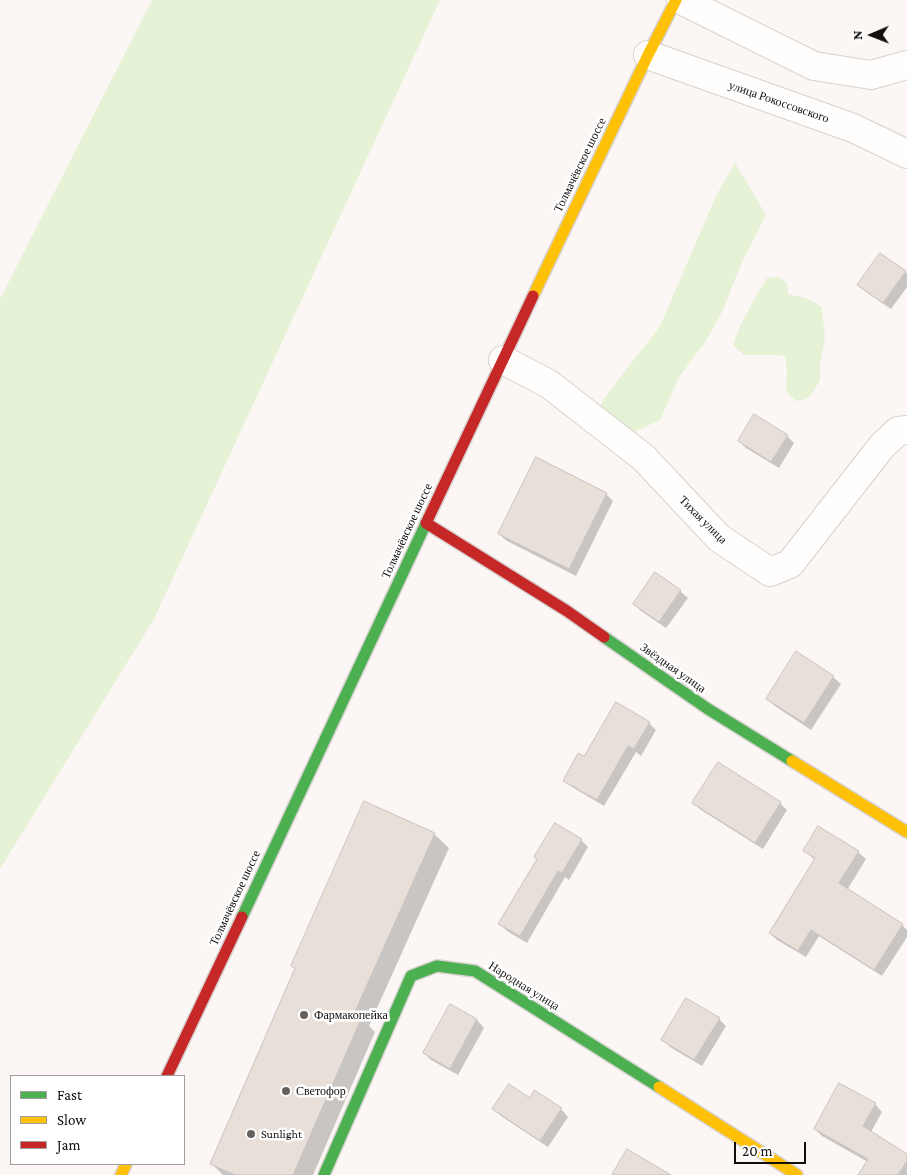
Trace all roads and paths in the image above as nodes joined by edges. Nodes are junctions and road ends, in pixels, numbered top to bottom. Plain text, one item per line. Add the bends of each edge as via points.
1 (676, 0) edge
2 (681, 0) edge
3 (648, 56) junction
4 (907, 65) edge
5 (907, 154) edge
6 (503, 360) junction
7 (907, 430) edge
8 (426, 523) junction
9 (907, 832) edge
10 (167, 1075) edge
11 (324, 1175) edge
12 (797, 1175) edge

1 - 3 street, Толмачёвское шоссе
2 - 4 street via 814,66 871,76
3 - 5 street, улица Рокоссовского via 853,128
3 - 6 street, Толмачёвское шоссе
6 - 7 street, Тихая улица via 549,384 644,458 719,538 770,572 790,564 882,446 898,431
6 - 8 street, Толмачёвское шоссе
8 - 9 street, Звёздная улица via 567,611 708,709
8 - 10 street, Толмачёвское шоссе
11 - 12 street, Народная улица via 411,976 437,966 475,971

